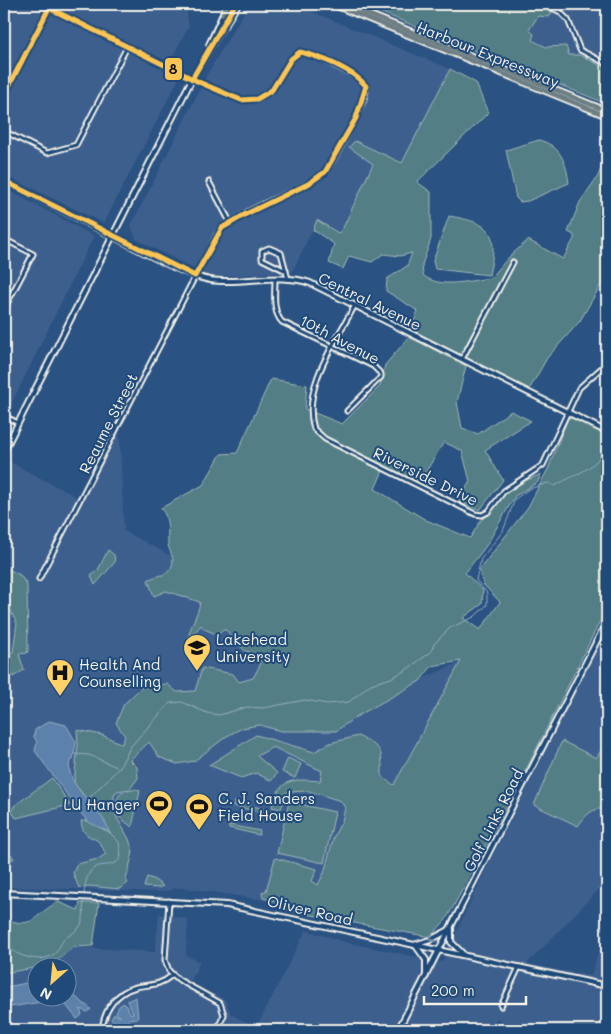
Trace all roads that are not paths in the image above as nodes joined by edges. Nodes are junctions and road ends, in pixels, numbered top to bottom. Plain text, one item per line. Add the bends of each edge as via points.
1 (41, 4) edge
2 (227, 4) edge
3 (236, 4) edge
4 (332, 4) edge
5 (343, 4) edge
6 (542, 4) edge
7 (563, 4) edge
8 (48, 8) junction
9 (559, 11) junction
10 (223, 14) joint
11 (224, 26) joint
12 (127, 47) junction
13 (205, 56) junction
14 (607, 64) edge
15 (192, 79) junction
16 (4, 96) edge
17 (607, 111) edge
18 (607, 116) edge
19 (4, 131) edge
20 (4, 181) edge
21 (209, 182) dead end
22 (230, 222) junction
23 (112, 236) junction
24 (4, 239) edge
25 (513, 262) dead end
26 (286, 271) junction
27 (195, 276) junction
28 (275, 279) junction
29 (289, 279) junction
30 (355, 306) junction
31 (4, 309) edge
32 (334, 346) junction
33 (462, 359) junction
34 (607, 363) edge
35 (347, 411) dead end
36 (568, 412) junction
37 (4, 416) edge
38 (18, 423) junction
39 (607, 432) edge
40 (4, 451) edge
41 (39, 579) dead end
42 (607, 621) edge
43 (4, 893) edge
44 (169, 900) junction
45 (451, 929) junction
46 (414, 945) junction
47 (440, 951) junction
48 (465, 956) junction
49 (519, 967) junction
50 (172, 975) junction
51 (426, 978) junction
52 (607, 986) edge
53 (501, 1006) dead end
54 (102, 1030) edge
55 (218, 1030) edge
56 (398, 1030) edge

1 - 8 street
2 - 10 main road
3 - 11 main road
4 - 18 main road, Harbour Expressway
5 - 17 main road, Harbour Expressway
6 - 9 street
7 - 9 street
8 - 12 street
8 - 16 street
9 - 14 street via 570,23 580,50
10 - 13 main road
11 - 13 main road
12 - 15 street
12 - 19 street via 76,145 47,153
13 - 15 main road
15 - 22 street via 230,97 253,100 272,90 291,59 305,52 361,80 367,89 332,162 321,176
15 - 23 main road
20 - 23 main road, Central Avenue
21 - 22 street
22 - 27 street, Reaume Street via 217,234
23 - 27 main road, Central Avenue
23 - 38 main road
24 - 31 street via 33,254
25 - 33 street
26 - 26 street via 281,253 269,248 262,251 265,262
26 - 29 street
27 - 28 main road, Central Avenue via 222,281
27 - 41 street, Reaume Street
28 - 29 main road, Central Avenue
28 - 32 street, 10th Avenue via 277,317
29 - 30 main road, Central Avenue via 317,286
30 - 32 street, Riverside Drive
30 - 33 main road, Central Avenue
32 - 35 street, 10th Avenue via 373,366 381,374
32 - 36 street, Riverside Drive via 313,386 312,421 319,435 475,514 488,512 504,491 543,465
33 - 36 main road, Central Avenue
34 - 36 street, Riverside Drive via 579,388
36 - 39 main road, Central Avenue
37 - 38 street
38 - 40 main road
42 - 45 main road, Golf Links Road
43 - 44 main road, Oliver Road
44 - 46 main road, Oliver Road via 245,907
44 - 50 street via 165,960
45 -> 46 main road
45 - 47 main road, Golf Links Road
45 - 48 main road via 451,942
46 - 47 main road, Oliver Road
46 - 51 main road via 426,960
47 - 48 main road, Oliver Road
47 - 51 main road, Golf Links Road
48 - 49 main road, Oliver Road
49 - 52 main road, Oliver Road
49 - 53 street
50 - 54 street via 163,983 132,988 118,997 105,1016
50 - 55 street via 220,1003 224,1015
51 - 56 main road, Golf Links Road

